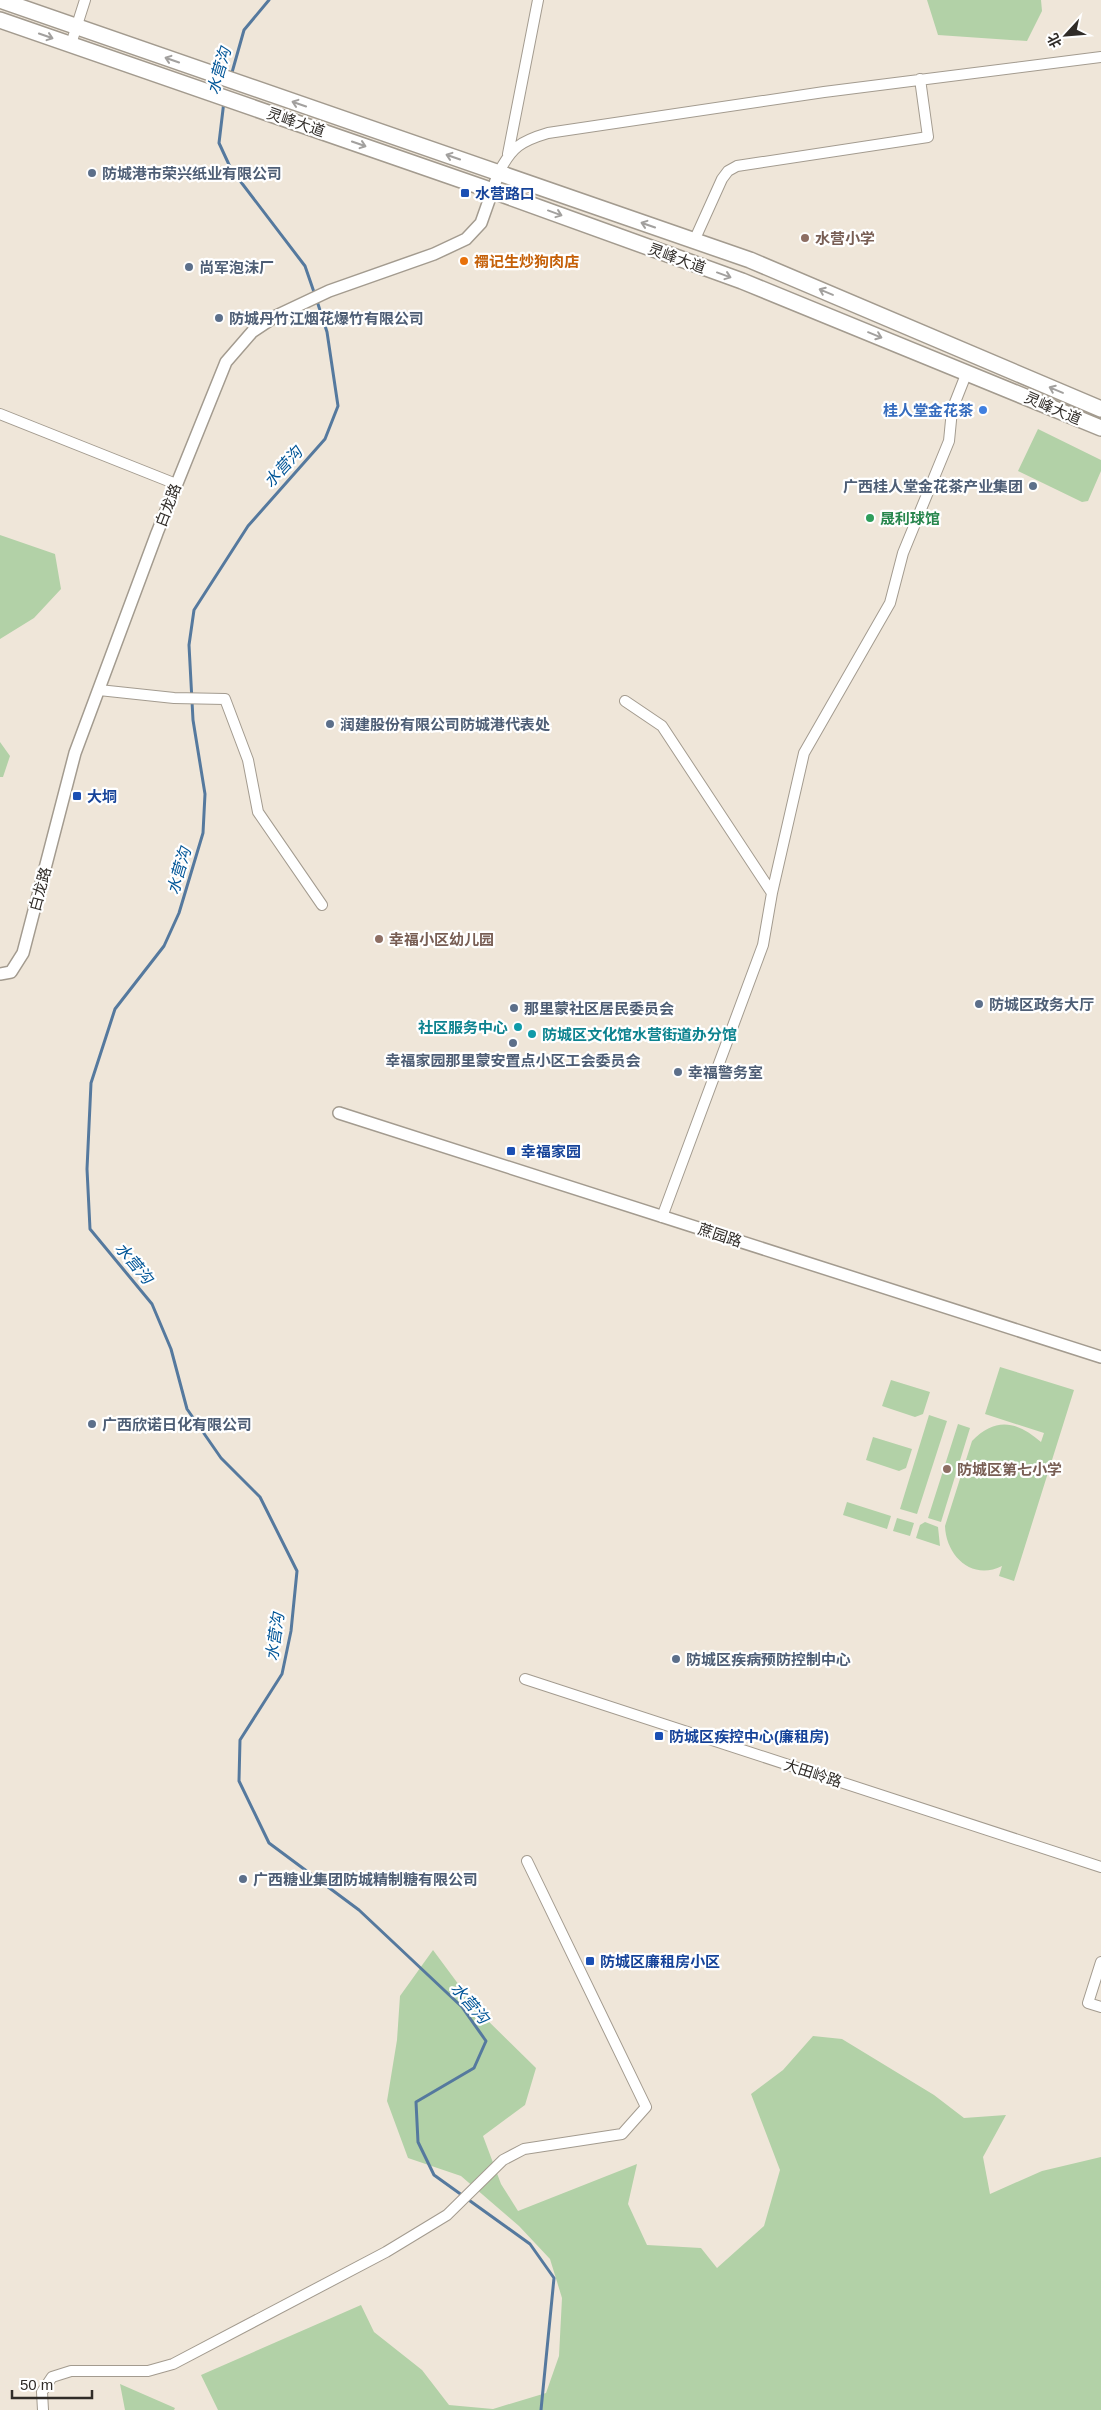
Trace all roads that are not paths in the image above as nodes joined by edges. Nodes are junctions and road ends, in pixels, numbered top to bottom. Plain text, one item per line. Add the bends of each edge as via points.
1 (0, 0) edge
2 (85, 0) edge
3 (538, 0) edge
4 (0, 20) edge
5 (77, 27) junction
6 (71, 44) junction
7 (1101, 57) edge
8 (920, 79) junction
9 (508, 154) junction
10 (499, 172) junction
11 (493, 190) junction
12 (694, 241) junction
13 (967, 372) junction
14 (1101, 409) edge
15 (0, 414) edge
16 (1101, 428) edge
17 (176, 484) junction
18 (98, 690) junction
19 (624, 702) dead end
20 (772, 894) junction
21 (322, 904) dead end
22 (0, 974) edge
23 (339, 1114) dead end
24 (662, 1217) junction
25 (1101, 1357) edge
26 (525, 1680) dead end
27 (527, 1860) dead end
28 (1101, 1867) edge
29 (1101, 1962) edge
30 (1101, 2007) edge
31 (43, 2410) edge

1 - 5 main road
2 - 5 street
3 - 9 street
4 -> 6 main road
5 - 6 street
10 -> 5 main road, 灵峰大道
6 -> 11 main road, 灵峰大道
7 - 8 street
8 - 9 street via 548,133 524,140
8 - 12 street via 928,137 736,166 722,179
9 - 10 street
10 - 11 street, 白龙路
12 -> 10 main road, 灵峰大道
11 -> 13 main road, 灵峰大道 via 742,281
11 - 17 street, 白龙路 via 481,223 466,239 329,292 276,316 252,332 226,362
14 -> 12 main road, 灵峰大道 via 750,260
13 - 16 main road, 灵峰大道
13 - 20 street via 952,410 949,440 903,553 890,603 804,754
15 - 17 street
17 - 18 street, 白龙路
18 - 21 street via 174,698 225,699 248,760 258,812
18 - 22 street, 白龙路 via 76,754 23,953 11,972
19 - 20 street via 662,726
20 - 24 street via 764,944
23 - 24 street, 蔗园路
24 - 25 street, 蔗园路
26 - 28 street, 大田岭路
27 - 31 street via 646,2107 622,2134 524,2149 503,2160 447,2215 386,2252 173,2364 148,2371 71,2371 52,2377 42,2392
29 - 30 street via 1088,2003

